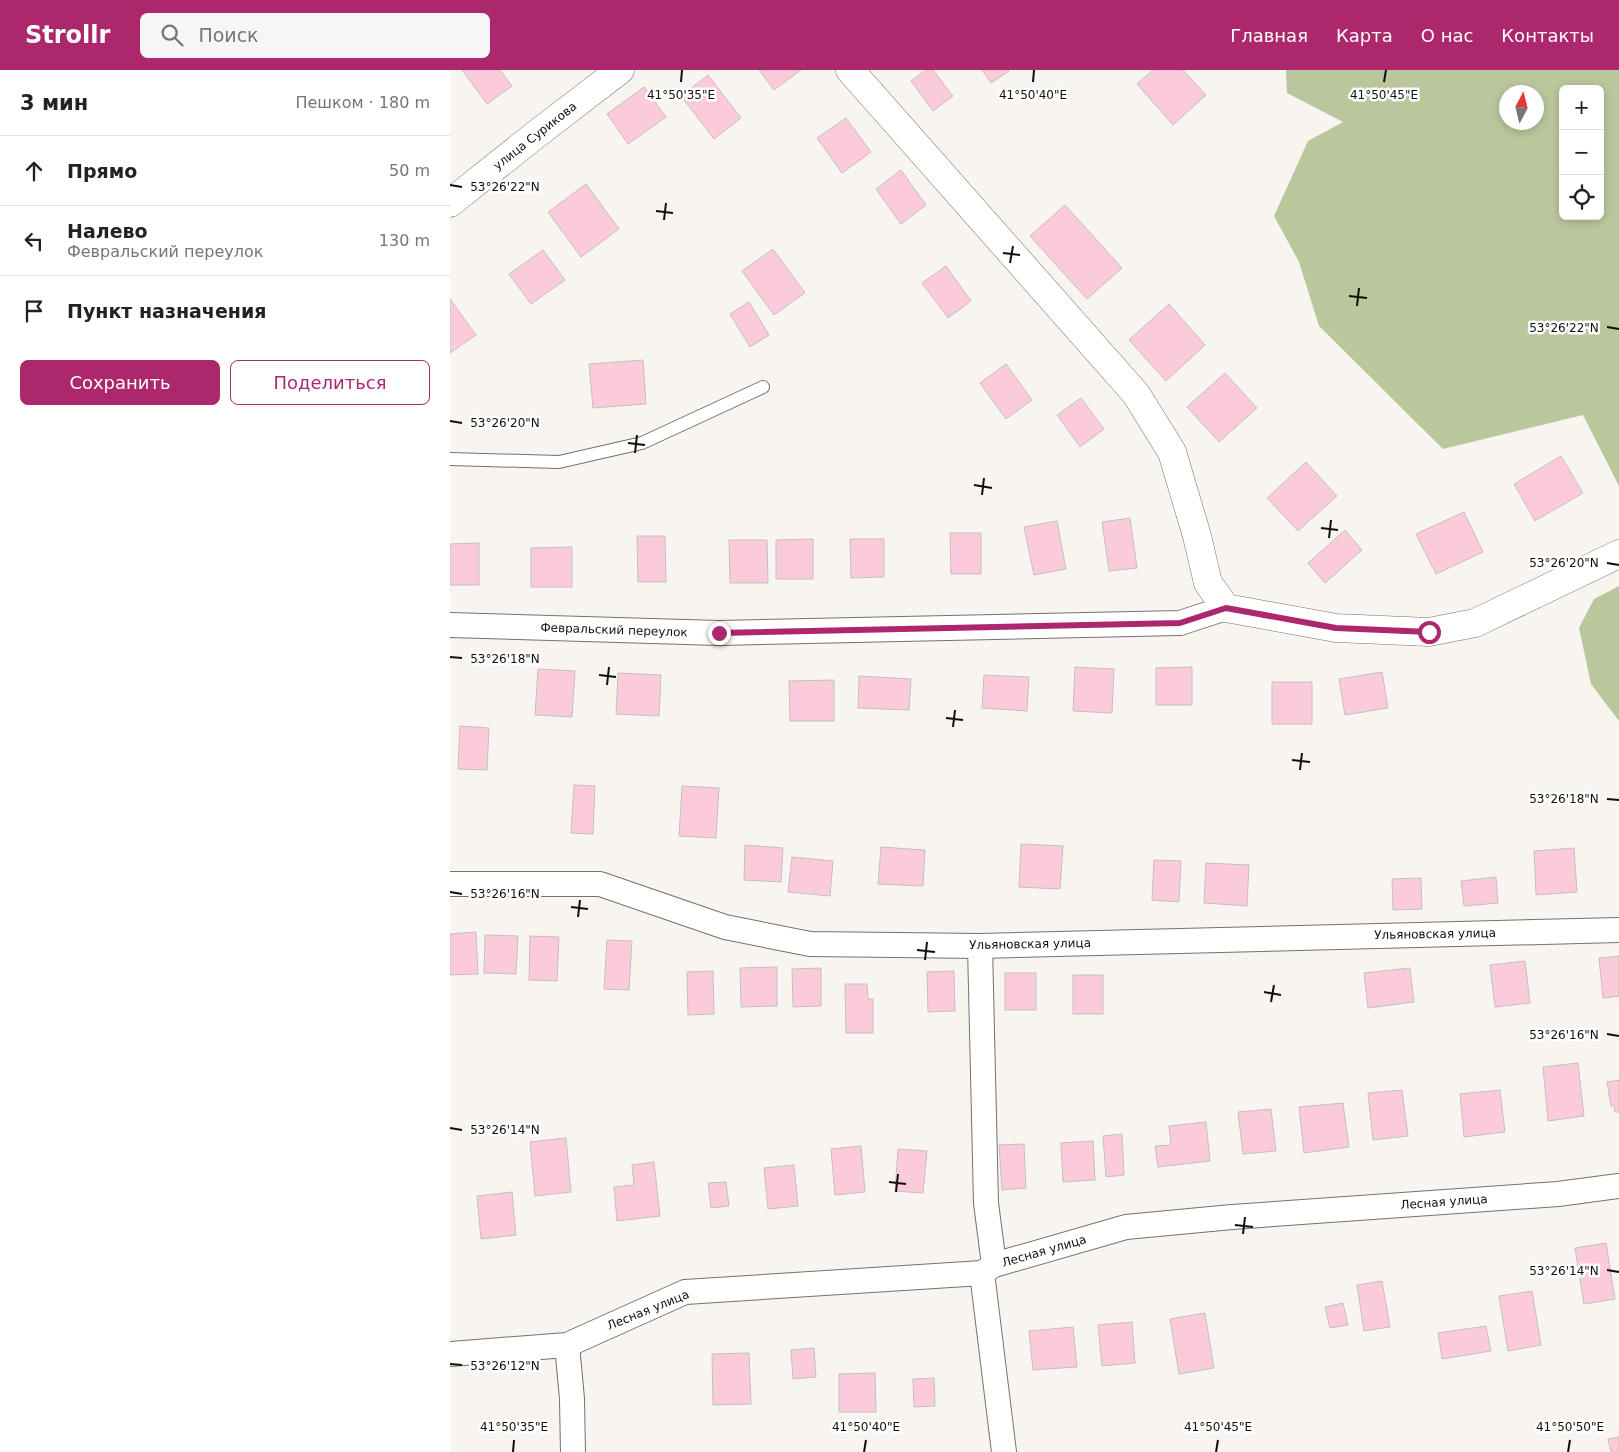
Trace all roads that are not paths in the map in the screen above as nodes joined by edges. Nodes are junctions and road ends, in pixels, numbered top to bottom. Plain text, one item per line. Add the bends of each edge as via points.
1 (620, 70) edge
2 (855, 72) edge
3 (450, 203) edge
4 (763, 387) dead end
5 (450, 459) edge
6 (1619, 554) edge
7 (1226, 608) junction
8 (450, 625) edge
9 (450, 884) edge
10 (1619, 930) edge
11 (980, 946) junction
12 (1619, 1186) edge
13 (988, 1269) junction
14 (567, 1345) junction
15 (450, 1354) edge
16 (573, 1452) edge
17 (1004, 1452) edge

1 - 3 street, улица Сурикова
2 - 7 street via 1136,394 1172,452 1208,583
4 - 5 lane via 642,443 559,462
6 - 7 street via 1474,623 1429,632 1336,628
7 - 8 street, Февральский переулок via 1180,623 719,633
9 - 11 street, Ульяновская улица via 600,884 725,927 810,944
10 - 11 street, Ульяновская улица
11 - 13 street
12 - 13 street, Лесная улица via 1558,1194 1126,1227
13 - 14 street, Лесная улица via 685,1292
13 - 17 street
14 - 15 street, Лесная улица
14 - 16 street

